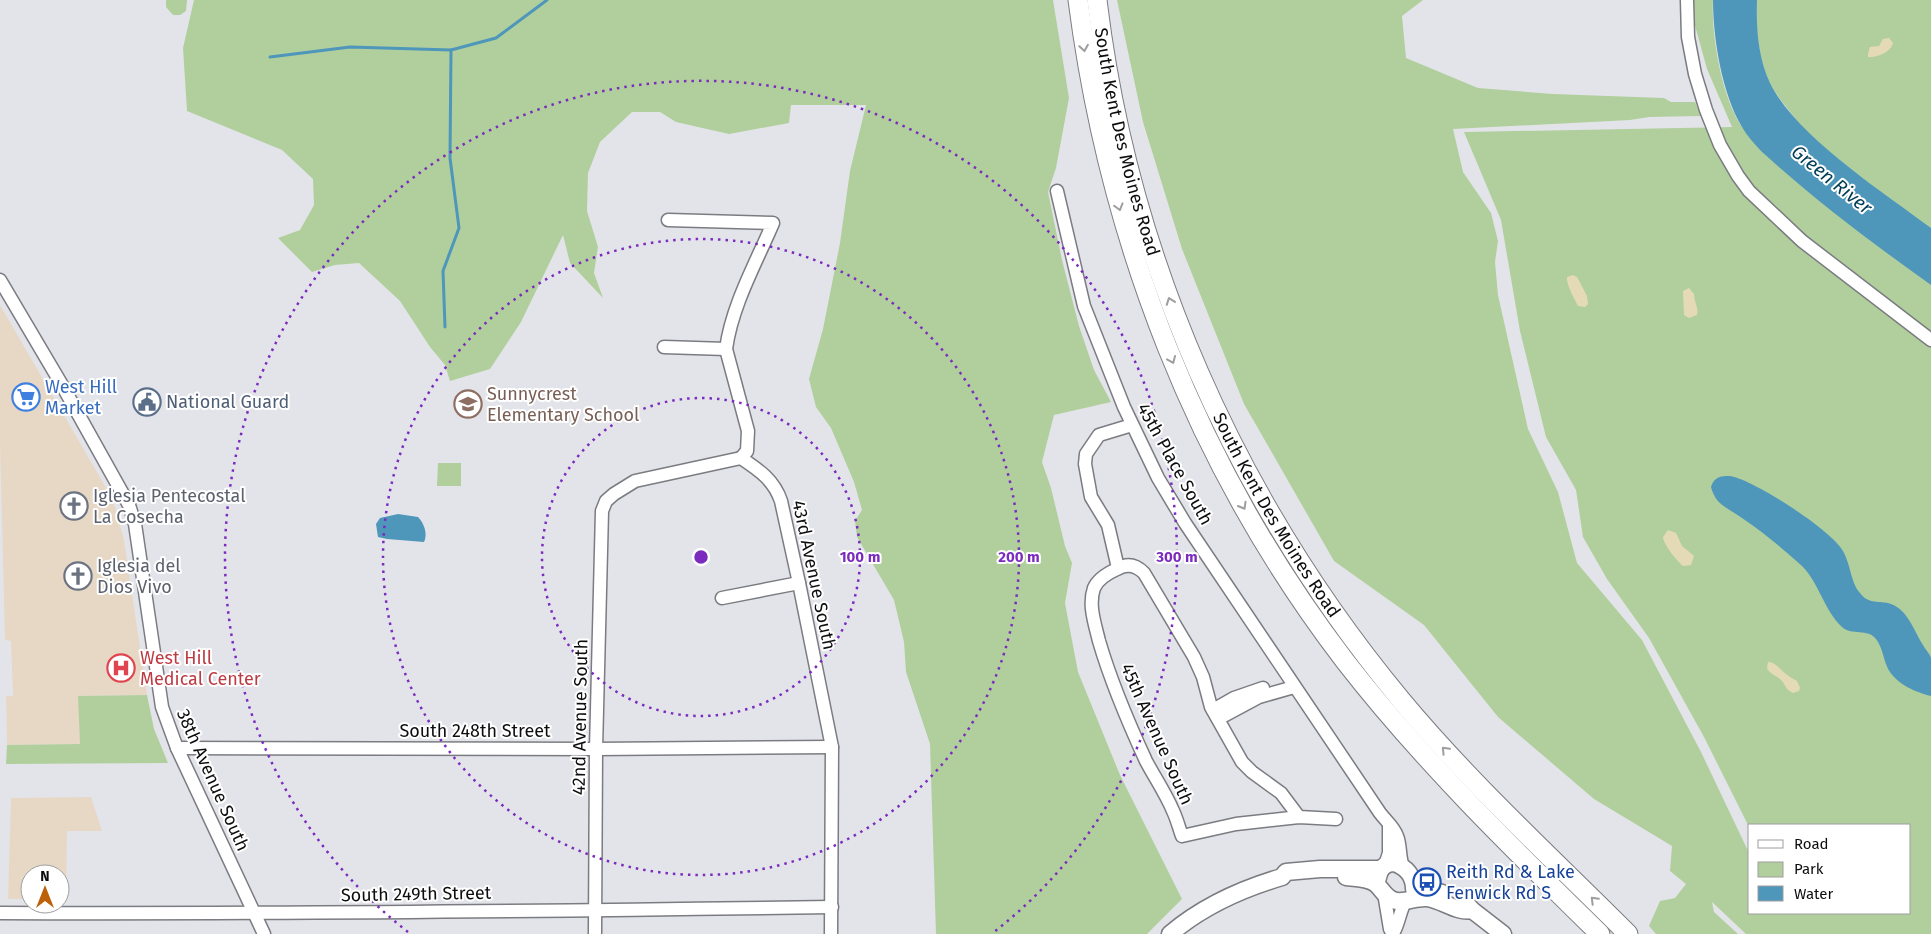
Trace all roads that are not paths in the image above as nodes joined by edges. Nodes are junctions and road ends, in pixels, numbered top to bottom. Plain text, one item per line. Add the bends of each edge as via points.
1 (1078, 0) edge
2 (1097, 0) edge
3 (1687, 0) edge
4 (1057, 191) dead end
5 (668, 220) dead end
6 (0, 280) edge
7 (1931, 340) edge
8 (664, 347) dead end
9 (726, 349) junction
10 (1132, 425) junction
11 (741, 458) junction
12 (1118, 568) junction
13 (799, 583) junction
14 (722, 598) dead end
15 (1292, 684) junction
16 (1216, 715) junction
17 (177, 748) junction
18 (832, 748) junction
19 (596, 749) junction
20 (1300, 817) junction
21 (1336, 819) dead end
22 (1389, 825) junction
23 (1383, 867) junction
24 (1408, 874) junction
25 (1282, 877) junction
26 (1381, 889) junction
27 (1408, 899) junction
28 (832, 907) junction
29 (594, 910) junction
30 (1472, 910) junction
31 (0, 913) edge
32 (254, 914) junction
33 (1393, 933) edge
34 (264, 934) edge
35 (595, 934) edge
36 (831, 934) edge
37 (1170, 934) edge
38 (1503, 934) edge
39 (1600, 934) edge
40 (1628, 934) edge

1 -> 39 highway, South Kent Des Moines Road via 1098,124 1133,255 1177,372 1241,502 1303,602 1369,691 1426,757
40 -> 2 highway, South Kent Des Moines Road via 1479,785 1402,702 1320,593 1260,496 1203,382 1151,249 1118,124
3 - 7 street via 1688,37 1706,110 1720,145 1738,176 1749,191 1802,241
4 - 10 street, 45th Place South via 1084,306
5 - 9 street via 773,222 738,303
6 - 17 street, 38th Avenue South via 129,505 135,524 162,707
8 - 9 street
9 - 11 street via 748,431 747,451
10 - 12 street via 1099,435 1086,454 1085,464 1091,497 1108,525
10 - 15 street, 45th Place South via 1172,500
11 - 13 street, 43rd Avenue South via 769,478 777,489
11 - 19 street, 42nd Avenue South via 634,481 606,501 601,522
12 - 16 street via 1133,566 1141,570 1149,581 1194,658
12 - 20 street, 45th Avenue South via 1095,587 1094,620 1108,671 1137,742 1173,811 1182,836 1236,824
13 - 14 street
13 - 18 street, 43rd Avenue South
15 - 16 street via 1245,693
15 - 22 street, 45th Place South
16 - 20 street via 1242,762 1281,793
17 - 19 street, South 248th Street
17 - 32 street, 38th Avenue South
18 - 19 street, South 248th Street
18 - 28 street, 43rd Avenue South
19 - 29 street, 42nd Avenue South
20 - 21 street
22 - 23 street via 1389,853
22 - 24 street, 45th Place South via 1394,828 1400,858
23 - 24 main road via 1394,863
23 - 25 main road via 1304,870 1286,872
23 - 26 main road via 1378,874
24 - 27 main road via 1414,887
24 - 30 main road via 1424,888 1466,902
25 - 26 main road via 1287,880 1356,878
25 - 37 main road via 1225,897 1187,919
26 - 27 main road via 1394,900
26 - 33 street
27 - 30 main road via 1429,898 1463,912
27 - 33 street
28 - 29 street, South 249th Street
28 - 36 street, 43rd Avenue South
29 - 32 street, South 249th Street
29 - 35 street, 42nd Avenue South
30 - 38 main road
31 - 32 street, South 249th Street
32 - 34 street, 38th Avenue South

